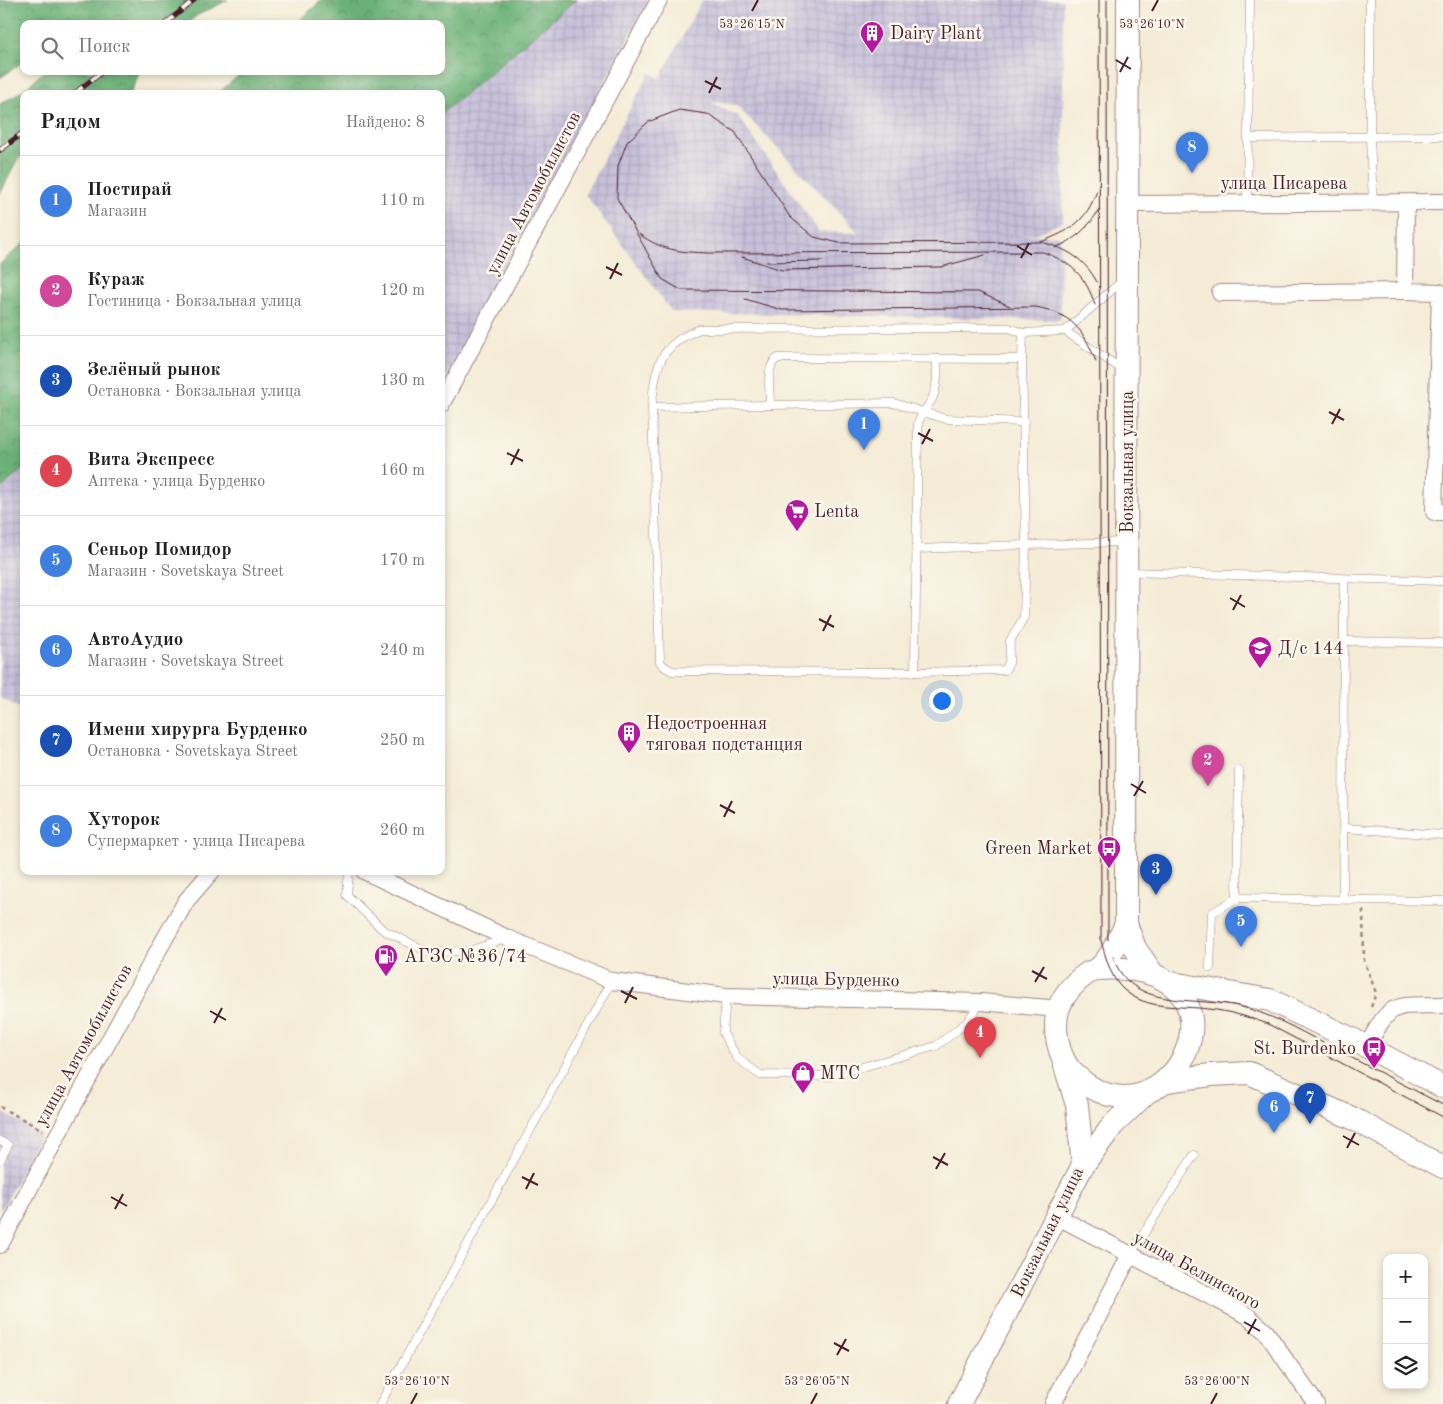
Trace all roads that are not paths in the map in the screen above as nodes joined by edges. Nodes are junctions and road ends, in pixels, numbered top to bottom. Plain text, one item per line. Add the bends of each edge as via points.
1 (659, 0) edge
2 (1128, 0) edge
3 (1250, 0) edge
4 (1370, 0) edge
5 (1443, 136) edge
6 (1370, 137) junction
7 (1249, 138) junction
8 (1443, 202) edge
9 (1247, 203) junction
10 (1373, 203) junction
11 (1406, 203) junction
12 (1125, 204) junction
13 (1125, 279) junction
14 (1406, 291) junction
15 (1441, 292) edge
16 (1220, 293) dead end
17 (1064, 331) junction
18 (1022, 333) junction
19 (937, 359) junction
20 (1022, 359) junction
21 (1126, 372) junction
22 (445, 398) edge
23 (770, 405) junction
24 (652, 407) junction
25 (922, 411) junction
26 (1024, 422) junction
27 (1443, 512) edge
28 (1127, 542) junction
29 (1026, 545) junction
30 (916, 549) junction
31 (1127, 572) junction
32 (1344, 579) junction
33 (1443, 580) edge
34 (1344, 642) junction
35 (1443, 643) edge
36 (915, 672) junction
37 (1239, 771) dead end
38 (1344, 828) junction
39 (1443, 835) edge
40 (209, 875) edge
41 (349, 875) edge
42 (373, 875) edge
43 (1237, 898) junction
44 (1343, 899) junction
45 (1443, 901) edge
46 (1126, 924) junction
47 (507, 938) junction
48 (1098, 968) junction
49 (1210, 968) dead end
50 (1162, 979) junction
51 (612, 982) junction
52 (726, 996) junction
53 (981, 1002) junction
54 (1443, 1005) edge
55 (1059, 1009) junction
56 (1367, 1047) junction
57 (1060, 1051) junction
58 (1156, 1086) junction
59 (1443, 1087) edge
60 (0, 1141) edge
61 (1194, 1155) dead end
62 (0, 1160) edge
63 (1083, 1165) junction
64 (1443, 1166) edge
65 (1058, 1217) junction
66 (0, 1245) edge
67 (1130, 1255) junction
68 (962, 1403) edge
69 (380, 1404) edge
70 (1053, 1404) edge
71 (1316, 1404) edge

1 - 22 street, улица Автомобилистов
2 - 12 main road, Вокзальная улица
3 - 7 lane
4 - 6 lane
5 - 6 lane
6 - 7 lane
6 - 10 lane
7 - 9 lane
8 - 11 street, улица Писарева
9 - 10 street, улица Писарева
9 - 12 street, улица Писарева
10 - 11 street, улица Писарева
11 - 14 street
12 - 13 main road, Вокзальная улица
13 - 17 lane
13 - 21 main road, Вокзальная улица
14 - 15 street
14 - 16 street
15 - 27 street via 1434,512
17 - 18 lane
17 - 21 lane
18 - 20 lane
18 - 24 lane via 1010,328 700,329 669,346 660,359
19 - 20 lane
19 - 23 lane via 778,358 770,367
19 - 25 lane via 936,386 932,399
20 - 26 lane
21 - 28 main road, Вокзальная улица
23 - 24 lane
23 - 25 lane via 894,403
24 - 36 lane via 660,662 672,671
25 - 26 lane via 946,419
25 - 30 lane via 918,423
26 - 29 lane
28 - 29 lane
28 - 31 main road, Вокзальная улица
29 - 30 lane
29 - 36 lane via 1024,617 1010,641 1008,667 1005,670
30 - 36 lane
31 - 32 lane
31 - 46 main road, Вокзальная улица
32 - 33 lane
32 - 34 lane
34 - 35 lane
34 - 38 lane
37 - 43 lane
38 - 39 lane
38 - 44 lane
40 - 66 street, улица Автомобилистов via 186,901
41 - 47 lane via 347,894 383,930 428,952 470,952
42 - 47 street, улица Бурденко
43 - 44 lane
43 - 49 lane via 1212,913
44 - 45 lane
46 - 48 main road, Вокзальная улица
46 - 50 main road, Вокзальная улица via 1135,948
47 - 51 street, улица Бурденко
48 - 50 main road via 1119,967
48 - 55 main road via 1068,989
50 - 56 main road via 1270,1000
50 - 58 main road via 1188,1005 1192,1026 1189,1047 1183,1059
51 - 52 street, улица Бурденко
51 - 69 lane
52 - 53 street, улица Бурденко
52 - 53 lane via 723,1033 737,1058 760,1075 831,1076 936,1046 966,1023
53 - 55 street, улица Бурденко
54 - 56 street via 1401,1006 1389,1010
55 - 57 main road via 1056,1030
56 - 59 main road
57 - 58 main road via 1070,1070 1105,1093 1126,1096
57 - 63 main road, Вокзальная улица via 1077,1105
58 - 63 main road via 1113,1125
58 - 64 main road via 1211,1075 1249,1073 1352,1118
60 - 62 lane via 8,1145
61 - 67 lane
63 - 65 main road, Вокзальная улица
65 - 67 street, улица Белинского
65 - 68 main road, Вокзальная улица
67 - 70 street
67 - 71 street, улица Белинского via 1248,1316 1266,1332

